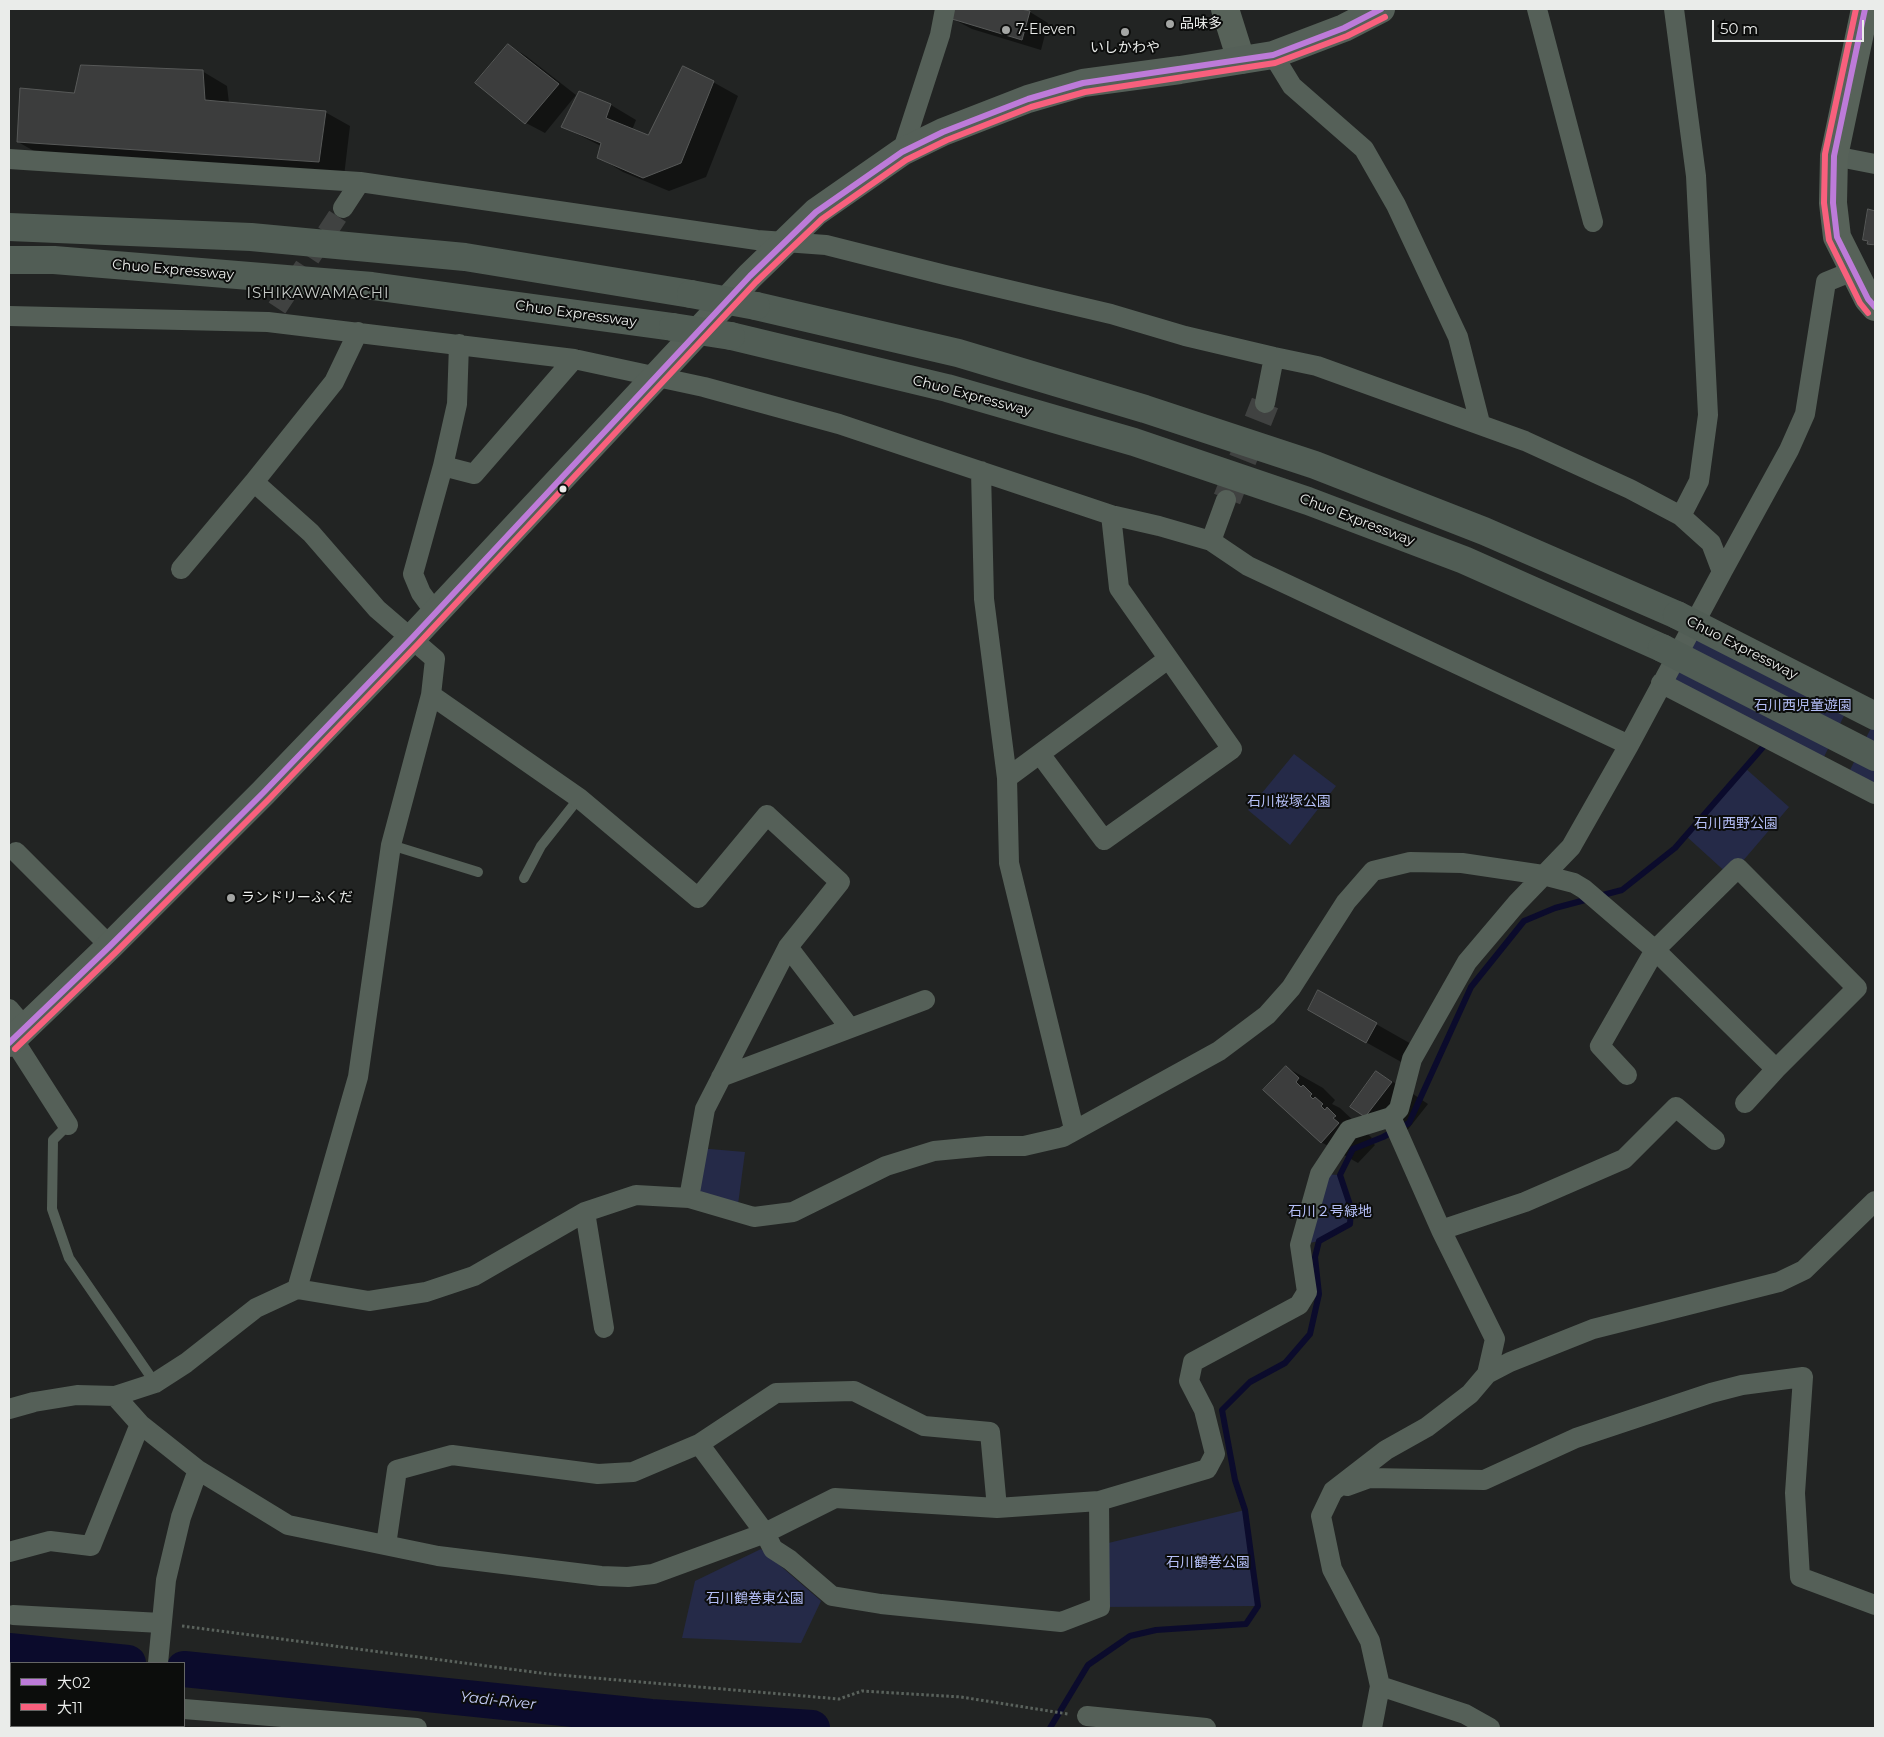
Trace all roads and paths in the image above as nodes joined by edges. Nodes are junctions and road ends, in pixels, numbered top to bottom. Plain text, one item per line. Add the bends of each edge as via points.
1 (945, 9) edge
2 (1225, 9) edge
3 (1381, 9) edge
4 (1537, 9) edge
5 (1674, 9) edge
6 (1867, 24) edge
7 (1273, 55) junction
8 (1241, 60) junction
9 (902, 152) junction
10 (1834, 156) junction
11 (9, 159) edge
12 (1875, 164) edge
13 (360, 182) junction
14 (343, 208) tunnel mouth
15 (1593, 222) dead end
16 (9, 226) edge
17 (782, 243) junction
18 (9, 260) edge
19 (1853, 271) junction
20 (1875, 307) edge
21 (9, 316) edge
22 (358, 332) junction
23 (459, 344) junction
24 (1274, 357) junction
25 (574, 359) junction
26 (656, 376) junction
27 (1265, 403) tunnel mouth
28 (1480, 423) junction
29 (443, 466) junction
30 (981, 471) junction
31 (254, 482) junction
32 (1226, 500) tunnel mouth
33 (1111, 515) junction
34 (1682, 516) junction
35 (1212, 541) junction
36 (181, 569) dead end
37 (1722, 572) junction
38 (435, 612) junction
39 (412, 638) junction
40 (1168, 659) junction
41 (1662, 683) junction
42 (431, 695) junction
43 (1875, 716) edge
44 (1629, 745) junction
45 (1040, 754) junction
46 (1875, 757) edge
47 (1007, 778) junction
48 (1875, 794) edge
49 (578, 798) junction
50 (391, 845) junction
51 (16, 852) dead end
52 (478, 872) dead end
53 (1543, 875) junction
54 (524, 878) dead end
55 (110, 946) junction
56 (788, 947) junction
57 (1655, 950) junction
58 (925, 1000) dead end
59 (850, 1028) junction
60 (14, 1030) edge
61 (1776, 1069) junction
62 (1627, 1075) dead end
63 (722, 1077) junction
64 (1745, 1103) dead end
65 (1393, 1119) junction
66 (68, 1125) joint
67 (1074, 1129) junction
68 (1715, 1140) dead end
69 (689, 1198) junction
70 (1875, 1201) edge
71 (585, 1212) junction
72 (1442, 1230) junction
73 (297, 1289) junction
74 (604, 1328) dead end
75 (1487, 1374) junction
76 (154, 1383) junction
77 (115, 1396) junction
78 (9, 1410) edge
79 (140, 1424) junction
80 (699, 1444) junction
81 (198, 1470) junction
82 (1333, 1490) junction
83 (1099, 1501) junction
84 (997, 1508) junction
85 (765, 1533) junction
86 (386, 1545) junction
87 (9, 1552) edge
88 (1875, 1605) edge
89 (12, 1614) dead end
90 (162, 1626) junction
91 (158, 1662) edge
92 (1380, 1686) junction
93 (185, 1709) edge
94 (1080, 1715) joint
95 (416, 1728) edge
96 (1206, 1728) edge
97 (1372, 1728) edge
98 (1490, 1728) edge

1 - 9 street
2 - 8 street
3 - 7 main road via 1344,28
4 - 15 street
5 - 34 street via 1696,176 1708,415 1699,481
6 - 10 street
7 - 8 main road
7 - 28 street via 1292,86 1364,149 1396,205 1458,338
8 - 9 main road via 1074,86 1028,98
9 - 17 main road via 816,212
10 - 12 street
10 - 19 street via 1833,203 1837,237
11 - 13 street
13 - 14 street
13 - 17 street
16 - 43 highway, Chuo Expressway, bridge via 251,237 465,257 756,306 958,353 1145,409 1315,465 1484,531 1677,615
17 - 24 street via 826,245
17 - 26 main road
18 - 46 highway, Chuo Expressway, bridge via 54,260 372,286 673,327 731,336 947,388 1134,442 1308,501 1464,560 1662,648
19 - 20 street
19 - 37 street via 1826,282 1805,414 1789,450
21 - 22 street via 272,315
22 - 23 street
22 - 31 street via 334,382
23 - 25 street
23 - 29 street via 457,404
24 - 27 street
24 - 28 street via 1317,366
25 - 26 street
25 - 29 street via 474,474
26 - 30 street via 839,424
26 - 38 main road
28 - 34 street via 1630,489
29 - 38 street via 412,574
30 - 33 street
30 - 47 street via 984,599
31 - 36 street
31 - 39 street via 311,533 377,609
32 - 35 street
33 - 35 street
33 - 40 street via 1119,588
34 - 37 street via 1712,543
35 - 44 street via 1248,566
37 - 41 street
38 - 39 main road
39 - 42 street via 435,659
39 - 55 main road
40 - 45 street
40 - 45 street via 1232,748 1104,840
41 - 44 street
41 - 48 street
42 - 49 street
42 - 50 street
44 - 53 street via 1571,847
45 - 47 street
47 - 67 street via 1009,863
49 - 54 lane via 541,846
49 - 56 street via 698,898 767,814 840,882
50 - 52 lane
50 - 73 street via 358,1077
51 - 55 street
53 - 57 street via 1584,889
53 - 65 street via 1467,962 1412,1059 1399,1109
53 - 67 street via 1462,863 1410,862 1373,871 1346,902 1291,988 1267,1015 1219,1051
55 - 60 main road
56 - 59 street
56 - 63 street
57 - 61 street
57 - 61 street via 1738,868 1857,988
57 - 62 street via 1600,1046
58 - 59 street
59 - 63 street
60 - 66 street
61 - 64 street
63 - 69 street via 705,1109
65 - 72 street
65 - 83 street via 1349,1130 1320,1174 1300,1245 1307,1292 1298,1305 1193,1362 1189,1381 1204,1410 1215,1454 1207,1469
66 - 76 lane via 53,1140 52,1209 68,1258
67 - 69 street via 1063,1137 1024,1146 934,1151 886,1166 793,1212 754,1216
68 - 72 street via 1676,1107 1624,1159 1525,1202
69 - 71 street via 636,1195
70 - 75 street via 1804,1270 1779,1282 1593,1328
71 - 73 street via 474,1276 426,1292 369,1301
71 - 74 street
72 - 75 street via 1495,1339
73 - 76 street via 256,1308 186,1363
75 - 82 street via 1470,1394 1427,1427 1386,1450
76 - 77 street
77 - 78 street via 77,1394
77 - 79 street
79 - 81 street
79 - 87 street via 91,1546 50,1541
80 - 84 street via 776,1393 854,1390 924,1426 990,1432
80 - 85 street
80 - 86 street via 633,1472 598,1474 452,1455 397,1470
81 - 86 street via 288,1525
81 - 90 street via 181,1517 168,1571
82 - 88 street via 1369,1478 1484,1480 1576,1438 1711,1393 1742,1385 1803,1377 1795,1493 1800,1576
82 - 92 street via 1321,1516 1332,1569 1370,1641
83 - 84 street
83 - 85 street via 1100,1607 1061,1622 832,1596 773,1549
84 - 85 street via 835,1498
85 - 86 street via 653,1574 628,1577 438,1556
89 - 90 street
90 - 91 street
90 - 94 path via 548,1674 839,1699 862,1691 951,1697
92 - 97 street
92 - 98 street via 1465,1714
93 - 95 street
94 - 96 street

